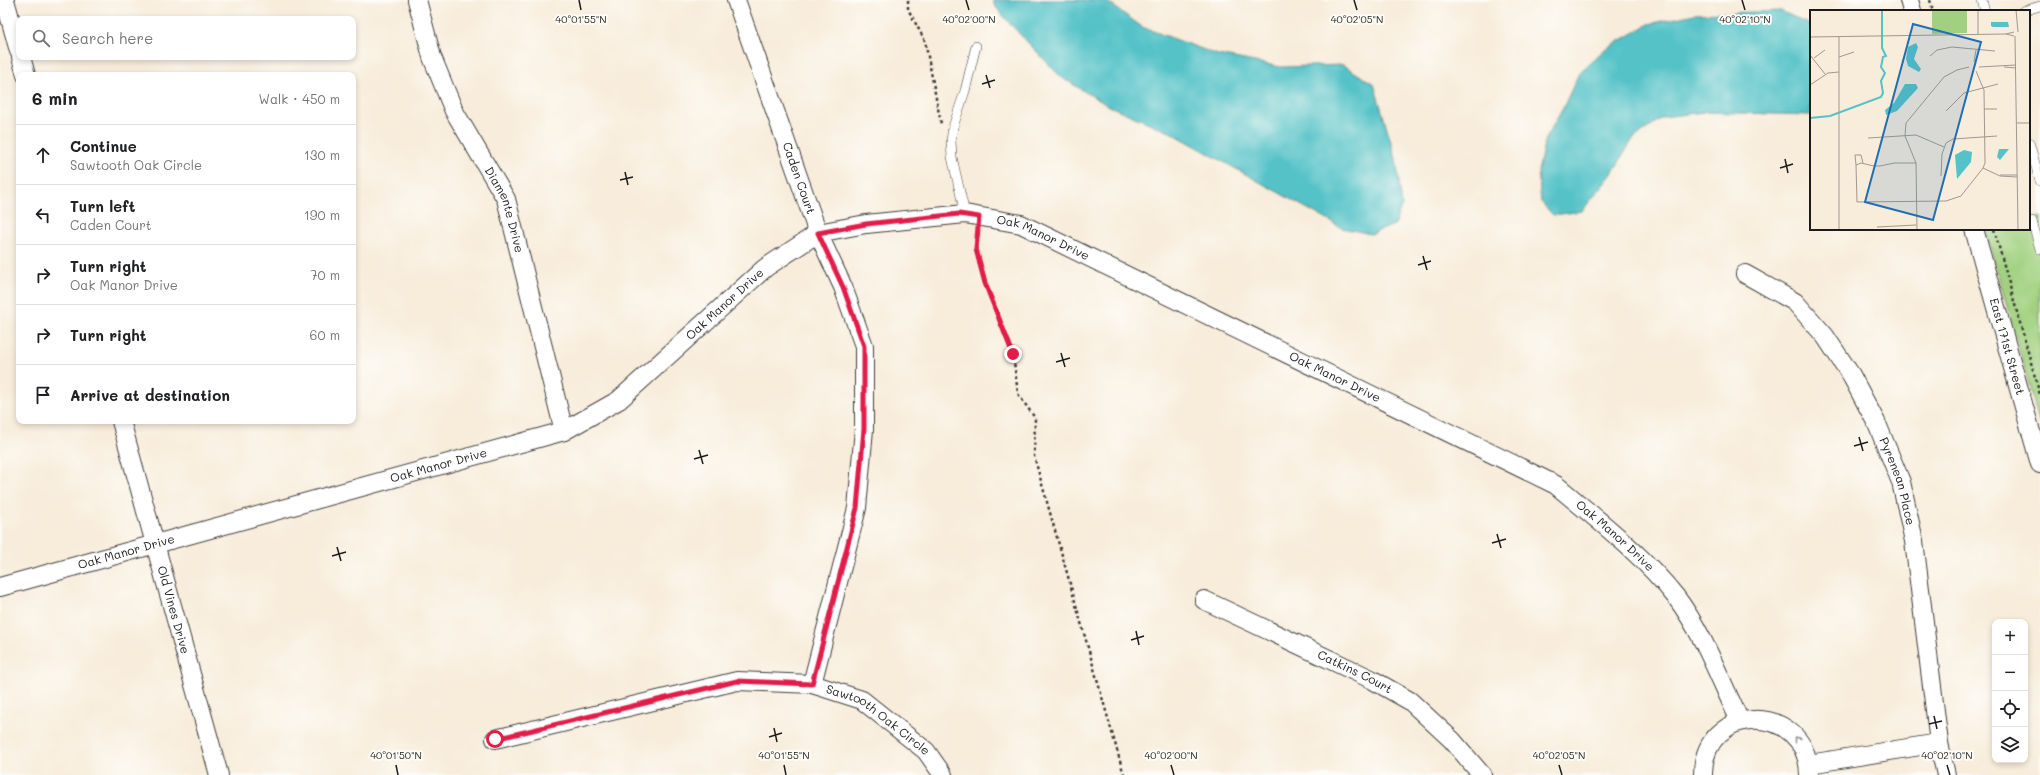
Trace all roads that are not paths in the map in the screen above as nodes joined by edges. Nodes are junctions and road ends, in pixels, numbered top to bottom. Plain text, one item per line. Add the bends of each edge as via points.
1 (5, 0) edge
2 (417, 0) edge
3 (736, 0) edge
4 (1909, 0) edge
5 (1982, 0) edge
6 (2040, 6) edge
7 (1912, 10) edge
8 (1985, 10) edge
9 (2026, 10) edge
10 (16, 40) edge
11 (976, 46) dead end
12 (22, 60) edge
13 (25, 72) edge
14 (2030, 146) edge
15 (2040, 181) edge
16 (972, 215) junction
17 (2034, 220) edge
18 (1975, 230) edge
19 (818, 233) junction
20 (2040, 248) edge
21 (1745, 274) dead end
22 (123, 424) edge
23 (564, 431) junction
24 (2040, 464) edge
25 (156, 544) junction
26 (0, 587) edge
27 (1204, 600) dead end
28 (812, 684) junction
29 (1740, 721) junction
30 (495, 739) dead end
31 (1939, 743) junction
32 (1809, 770) edge
33 (220, 775) edge
34 (943, 775) edge
35 (1482, 775) edge
36 (1703, 775) edge
37 (1946, 775) edge

1 - 10 street
2 - 23 street, Diamente Drive via 432,57 454,111 506,198
3 - 19 street, Caden Court
4 - 7 street
5 - 8 lane
6 - 9 lane
11 - 16 lane via 951,141 952,157
12 - 13 street
14 - 15 lane
16 - 19 street, Oak Manor Drive via 866,224
16 - 29 street, Oak Manor Drive via 1021,224 1556,485 1648,564 1676,598 1696,629
17 - 20 lane
18 - 24 street, East 171st Street
19 - 23 street, Oak Manor Drive via 765,268 619,400
19 - 28 street, Caden Court via 843,287 864,346 864,429 857,508
21 - 31 street, Pyrenean Place via 1795,302 1825,336 1851,375 1877,424 1900,482 1914,541
22 - 25 street, Old Vines Drive
23 - 25 street, Oak Manor Drive
25 - 26 street, Oak Manor Drive
25 - 33 street, Old Vines Drive
27 - 35 street, Catkins Court via 1371,679 1410,701 1452,740
28 - 30 street, Sawtooth Oak Circle via 737,681
28 - 34 street, Sawtooth Oak Circle via 862,700 926,751
32 -> 29 street via 1800,743 1784,727 1770,721
29 - 36 street via 1715,738 1707,751
31 - 32 street
31 - 37 street, Pyrenean Place

